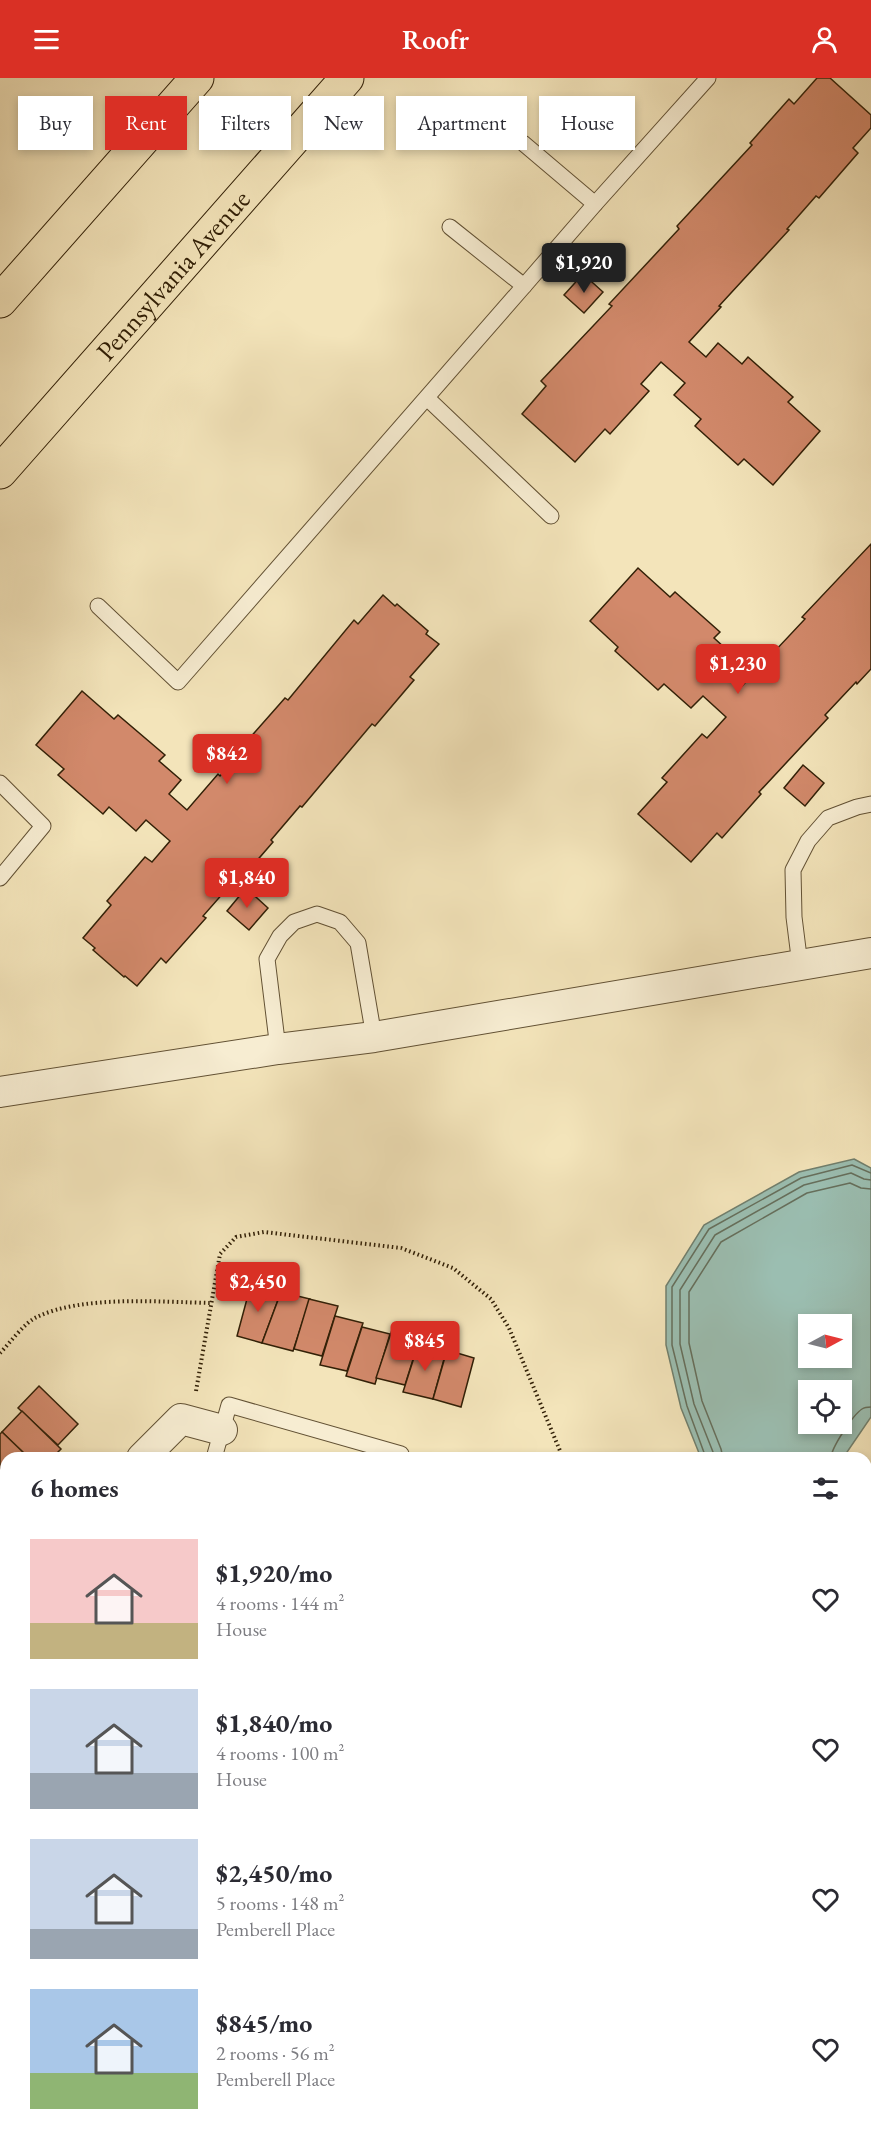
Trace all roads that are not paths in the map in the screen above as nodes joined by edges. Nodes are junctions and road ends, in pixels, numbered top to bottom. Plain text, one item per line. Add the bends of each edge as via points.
1 (196, 78) edge
2 (347, 78) edge
3 (708, 78) edge
4 (527, 146) edge
5 (596, 204) junction
6 (450, 227) dead end
7 (524, 286) junction
8 (0, 301) edge
9 (427, 398) junction
10 (0, 472) edge
11 (551, 516) dead end
12 (98, 606) dead end
13 (0, 783) edge
14 (871, 804) edge
15 (0, 878) edge
16 (871, 953) edge
17 (800, 965) junction
18 (374, 1036) junction
19 (278, 1049) junction
20 (0, 1092) edge
21 (222, 1430) junction
22 (148, 1452) edge
23 (216, 1452) edge
24 (394, 1452) edge

1 - 8 highway
2 - 10 highway, Pennsylvania Avenue
3 - 5 lane
4 - 5 lane
5 - 7 lane
6 - 7 lane
7 - 9 lane
9 - 11 lane
9 - 12 lane via 178,682
13 - 15 lane via 43,826
14 - 17 lane via 828,818 808,841 793,870
16 - 17 street
17 - 18 street
18 - 19 street
18 - 19 lane via 358,943 340,922 317,914 294,922 280,936 267,960
19 - 20 street
21 - 22 street via 181,1419
21 - 23 lane
21 - 24 lane via 229,1405

